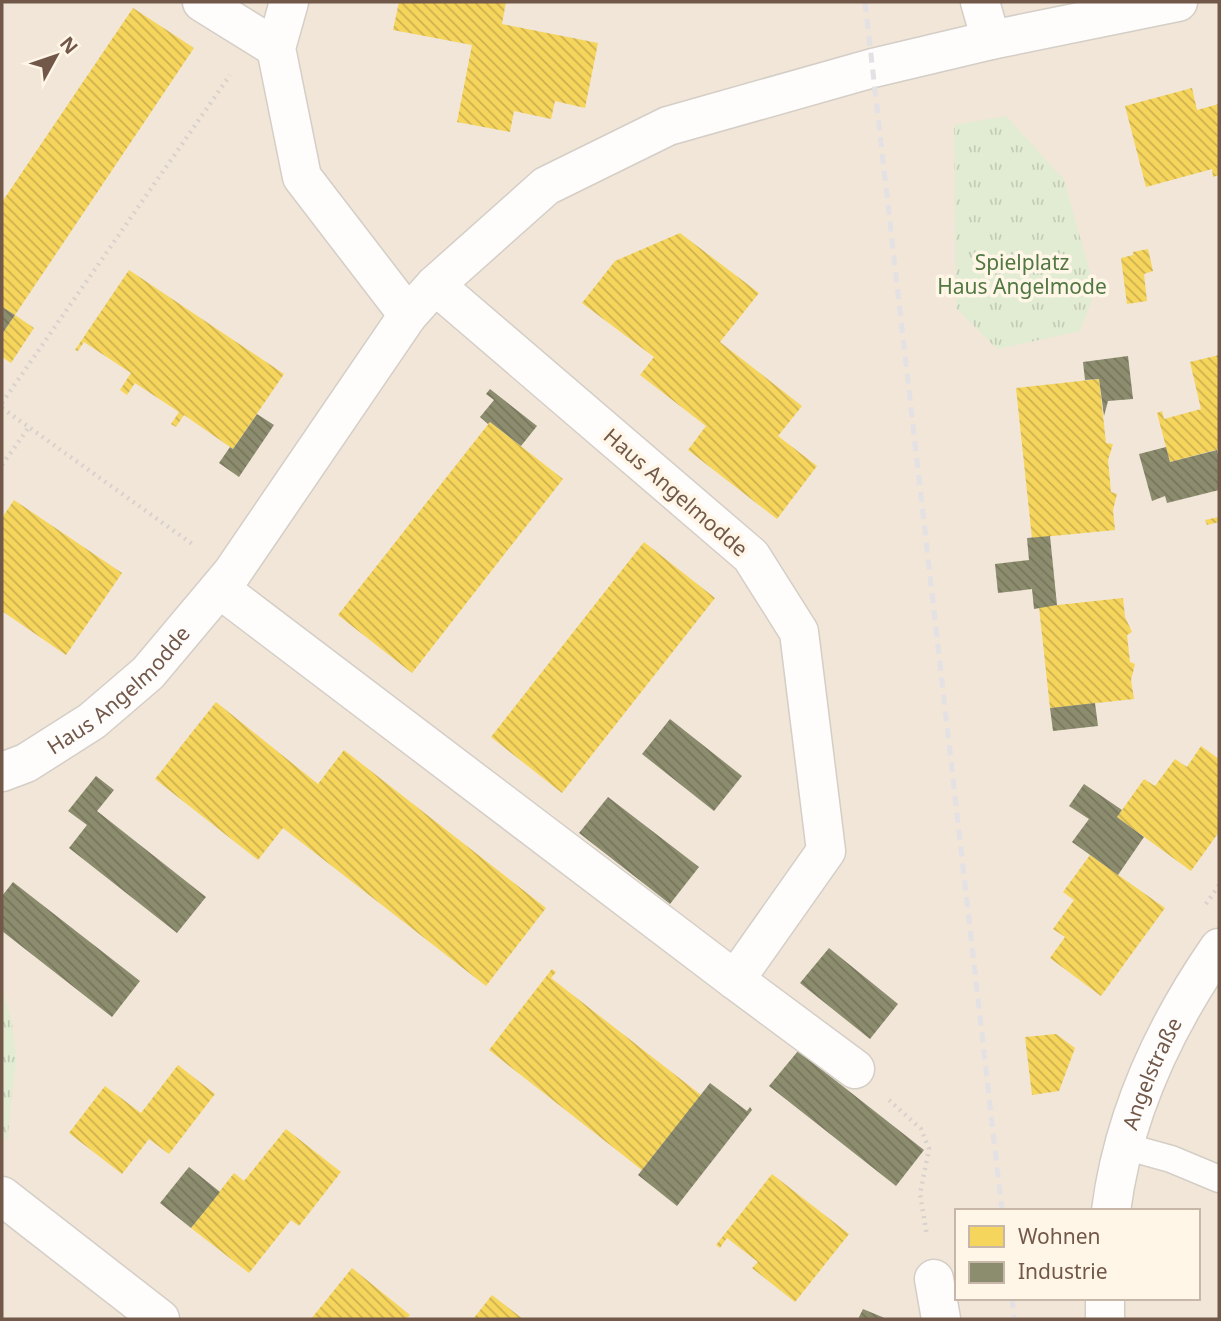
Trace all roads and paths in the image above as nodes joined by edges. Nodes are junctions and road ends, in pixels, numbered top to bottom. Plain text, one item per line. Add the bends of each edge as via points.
1 (202, 2) edge
2 (289, 2) edge
3 (980, 2) edge
4 (1178, 2) edge
5 (991, 40) junction
6 (276, 48) junction
7 (435, 285) junction
8 (408, 315) junction
9 (2, 403) edge
10 (2, 408) edge
11 (29, 427) junction
12 (2, 466) edge
13 (226, 581) junction
14 (2, 772) edge
15 (1219, 948) edge
16 (735, 981) junction
17 (855, 1069) joint
18 (1124, 1146) junction
19 (1219, 1179) edge
20 (2, 1196) edge
21 (1111, 1209) edge
22 (934, 1279) joint
23 (1105, 1300) edge
24 (160, 1319) edge
25 (941, 1319) edge
26 (1105, 1319) edge

1 - 6 street
2 - 6 street
3 - 5 street
4 - 5 street, Haus Angelmodde
5 - 7 street, Haus Angelmodde via 668,126 547,186
6 - 8 street via 302,177
6 - 9 path via 230,75
7 - 8 street, Haus Angelmodde
7 - 16 street, Haus Angelmodde via 751,556 799,632 827,851
8 - 13 street, Haus Angelmodde
10 - 11 path
11 - 12 path
11 - 13 path
13 - 14 street, Haus Angelmodde via 148,673 92,721 26,763
13 - 16 street
15 - 18 street, Angelstraße via 1166,1035
16 - 17 street
17 - 22 path via 921,1129 929,1149 920,1194
18 - 19 lane via 1171,1158
18 - 21 street, Angelstraße
20 - 24 street
22 - 25 street
23 - 26 street

